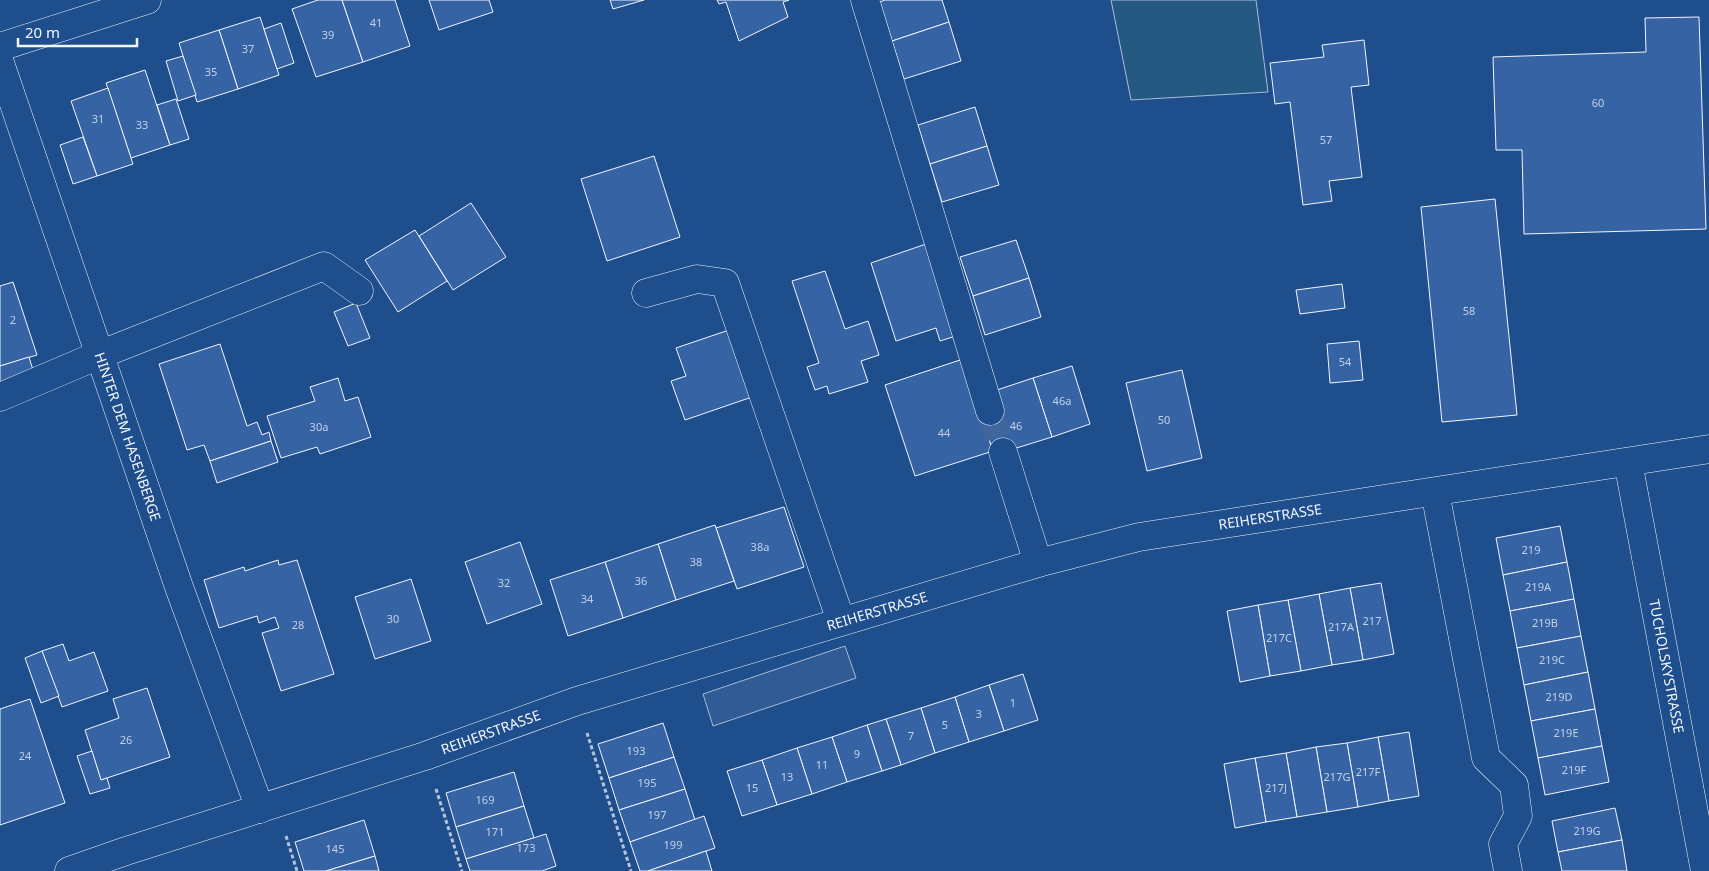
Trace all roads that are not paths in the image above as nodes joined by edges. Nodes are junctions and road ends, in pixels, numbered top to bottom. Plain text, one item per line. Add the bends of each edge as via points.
1 (147, 0) edge
2 (865, 0) edge
3 (0, 47) edge
4 (0, 63) edge
5 (359, 291) dead end
6 (646, 293) dead end
7 (99, 355) junction
8 (0, 397) edge
9 (990, 411) tunnel mouth
10 (1709, 449) edge
11 (1003, 452) tunnel mouth
12 (1628, 462) junction
13 (1434, 492) junction
14 (1038, 563) junction
15 (841, 621) junction
16 (260, 809) junction
17 (69, 871) edge
18 (1508, 871) edge
19 (1705, 871) edge

1 - 3 street
2 - 9 street
4 - 7 street, HINTER DEM HASENBERGE
5 - 7 street via 324,266
6 - 15 street via 697,279 725,283
7 - 8 street
7 - 16 street, HINTER DEM HASENBERGE
10 - 12 street, REIHERSTRASSE
11 - 14 street
12 - 13 street, REIHERSTRASSE
12 - 19 street, TUCHOLSKYSTRASSE
13 - 14 street, REIHERSTRASSE via 1139,537
13 - 18 street via 1486,758 1514,785 1518,816 1503,844
14 - 15 street, REIHERSTRASSE
15 - 16 street, REIHERSTRASSE via 577,701 425,756
16 - 17 street, REIHERSTRASSE

